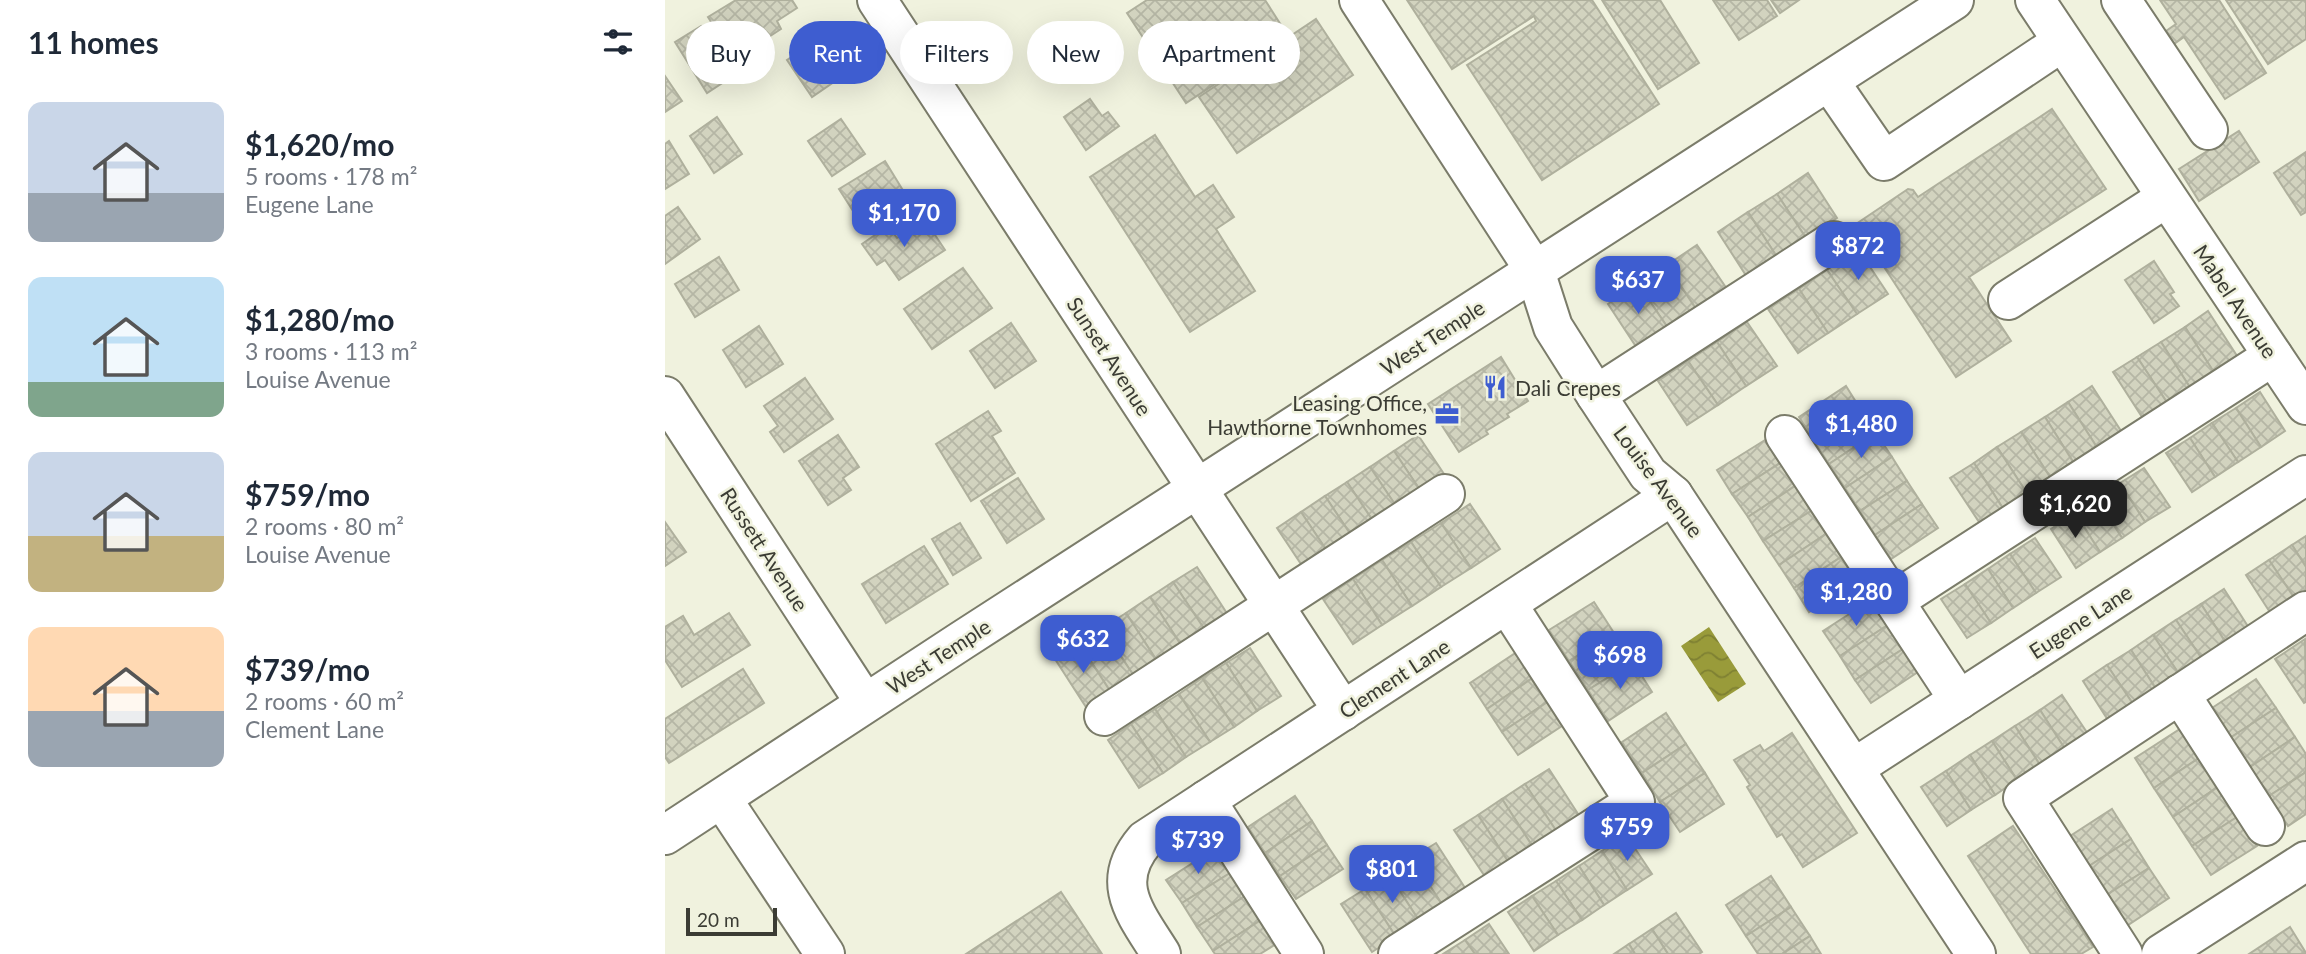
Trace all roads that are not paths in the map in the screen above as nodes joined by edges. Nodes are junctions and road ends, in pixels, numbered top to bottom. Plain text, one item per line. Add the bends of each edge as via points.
1 (877, 0) edge
2 (1359, 0) edge
3 (1954, 0) edge
4 (2035, 0) edge
5 (2121, 0) edge
6 (2062, 42) junction
7 (1829, 81) junction
8 (2208, 130) dead end
9 (2166, 198) junction
10 (1834, 241) dead end
11 (1535, 271) junction
12 (2008, 300) dead end
13 (2273, 356) junction
14 (665, 396) edge
15 (1596, 396) junction
16 (2306, 405) edge
17 (1785, 435) dead end
18 (2306, 475) edge
19 (1196, 489) junction
20 (1445, 494) dead end
21 (1673, 495) junction
22 (1894, 601) junction
23 (1507, 604) junction
24 (1274, 606) junction
25 (2306, 611) edge
26 (2180, 694) junction
27 (1959, 699) junction
28 (865, 704) junction
29 (1343, 711) junction
30 (1104, 716) dead end
31 (1854, 768) junction
32 (722, 799) junction
33 (1206, 800) junction
34 (2265, 826) dead end
35 (665, 835) edge
36 (2306, 861) edge
37 (2208, 942) edge
38 (825, 954) edge
39 (1161, 954) edge
40 (1304, 954) edge
41 (1398, 954) edge
42 (1976, 954) edge
43 (2123, 954) edge
44 (2161, 954) edge

1 - 19 street, Sunset Avenue
2 - 11 street, Louise Avenue
3 - 7 street, West Temple
4 - 6 street, Mabel Avenue
5 - 8 street
6 - 7 street via 1884,160
6 - 9 street, Mabel Avenue
7 - 11 street, West Temple
9 - 12 street
9 - 13 street, Mabel Avenue
10 - 15 street
11 - 15 street, Louise Avenue via 1553,327
11 - 19 street, West Temple
13 - 16 street, Mabel Avenue
13 - 22 street
14 - 28 street, Russett Avenue
15 - 21 street, Louise Avenue via 1648,474
17 - 22 street
18 - 27 street, Eugene Lane
19 - 24 street, Sunset Avenue
19 - 28 street, West Temple
20 - 24 street
21 - 23 street, Clement Lane
21 - 31 street, Louise Avenue
22 - 27 street
23 - 29 street, Clement Lane
23 - 41 street via 1635,802
24 - 29 street, Sunset Avenue
24 - 30 street
25 - 26 street
26 - 34 street
26 - 43 street via 2023,798
27 - 31 street, Eugene Lane
28 - 32 street, West Temple
29 - 33 street, Clement Lane
31 - 42 street, Louise Avenue
32 - 35 street, West Temple
32 - 38 street
33 - 39 street, Clement Lane via 1145,840 1132,855 1126,890 1134,912
33 - 40 street
36 - 37 street
37 - 44 street

